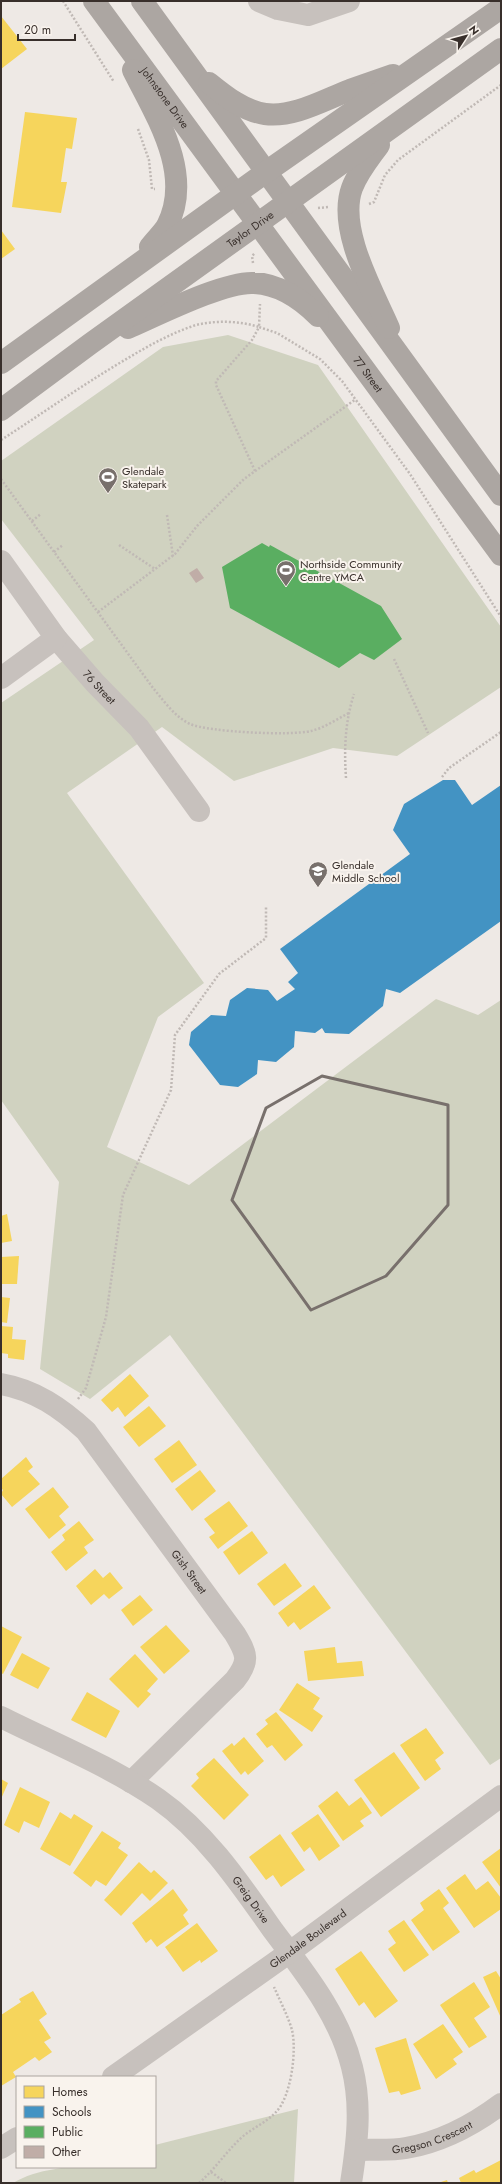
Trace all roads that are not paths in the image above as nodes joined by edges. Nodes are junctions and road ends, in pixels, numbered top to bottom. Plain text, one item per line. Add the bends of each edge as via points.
1 (142, 1) edge
2 (259, 1) edge
3 (349, 1) edge
4 (100, 8) edge
5 (501, 8) edge
6 (501, 49) edge
7 (190, 66) junction
8 (418, 67) junction
9 (394, 125) junction
10 (266, 172) junction
11 (237, 193) junction
12 (289, 203) junction
13 (259, 224) junction
14 (133, 267) junction
15 (90, 344) junction
16 (352, 350) junction
17 (1, 363) edge
18 (408, 369) junction
19 (1, 410) edge
20 (501, 495) edge
21 (501, 555) edge
22 (1, 561) edge
23 (56, 638) junction
24 (1, 678) edge
25 (199, 811) dead end
26 (1, 1384) edge
27 (1, 1717) edge
28 (131, 1782) junction
29 (501, 1796) edge
30 (290, 1952) junction
31 (114, 2076) edge
32 (501, 2104) edge
33 (16, 2139) edge
34 (1, 2148) edge
35 (356, 2150) junction
36 (351, 2183) edge

1 - 7 main road
2 - 3 street via 278,9 308,15
4 - 11 main road, Johnstone Drive
4 - 14 main road via 158,120 169,147 177,191 167,227
5 - 8 main road
6 - 9 main road, Taylor Drive
7 - 8 main road via 226,97 264,114 293,111
7 - 10 main road
8 - 10 main road
9 - 12 main road, Taylor Drive
9 - 18 main road via 359,172 351,190 348,206 351,234 365,273
10 - 11 main road
10 - 12 main road
11 - 13 main road, 77 Street
11 - 14 main road
12 - 13 main road, Taylor Drive
12 - 18 main road
13 - 15 main road, Taylor Drive
13 - 16 main road, 77 Street
14 - 17 main road
15 - 16 main road via 222,289 254,282 288,292 310,308
15 - 19 main road, Taylor Drive
16 - 21 main road, 77 Street
18 - 20 main road
22 - 23 street, 76 Street
23 - 24 street
23 - 25 street, 76 Street via 139,728
26 - 28 street, Gish Street via 42,1397 68,1414 86,1431 235,1634 245,1654 246,1664 235,1680
27 - 28 street, Greig Drive
28 - 30 street, Greig Drive via 177,1815 209,1847 233,1874
29 - 30 street, Glendale Boulevard
30 - 31 street, Glendale Boulevard
30 - 35 street, Greig Drive via 338,2027 353,2068 358,2099
32 - 35 street, Gregson Crescent via 464,2129 433,2141 406,2148
33 - 34 street
35 - 36 street, Greig Drive

